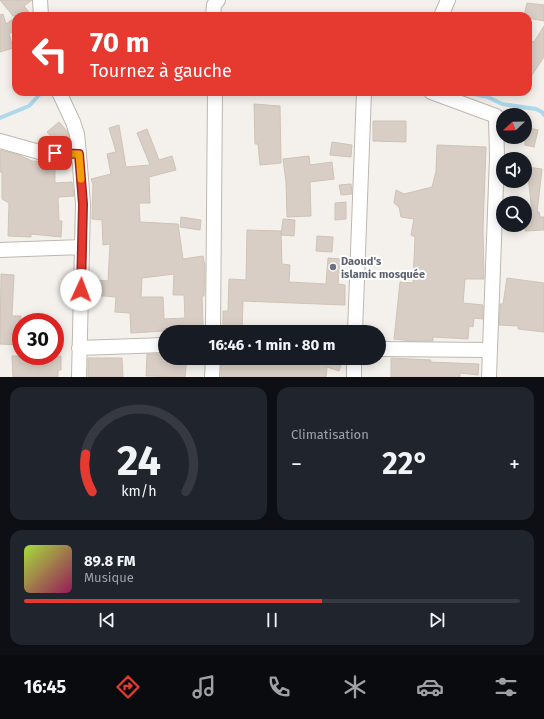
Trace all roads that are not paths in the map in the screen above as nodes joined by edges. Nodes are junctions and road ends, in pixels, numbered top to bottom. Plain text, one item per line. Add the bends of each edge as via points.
1 (40, 0) edge
2 (218, 0) edge
3 (448, 0) edge
4 (41, 12) edge
5 (213, 12) edge
6 (443, 12) edge
7 (61, 96) edge
8 (215, 96) edge
9 (364, 96) edge
10 (442, 96) edge
11 (0, 141) edge
12 (79, 154) junction
13 (82, 247) junction
14 (0, 250) edge
15 (213, 325) edge
16 (355, 325) edge
17 (158, 345) edge
18 (79, 348) junction
19 (386, 349) edge
20 (490, 350) junction
21 (213, 365) edge
22 (354, 365) edge
23 (79, 377) edge
24 (212, 377) edge
25 (354, 377) edge
26 (489, 377) edge

1 - 4 street
2 - 5 street
3 - 6 street
7 - 12 street via 77,134
8 - 15 street
9 - 16 street
10 - 20 street via 496,116 497,165
11 - 12 street via 43,153
12 - 13 street via 83,204
13 - 14 street
13 - 18 street
17 - 18 street
18 - 23 street
19 - 20 street
20 - 26 street
21 - 24 street
22 - 25 street

